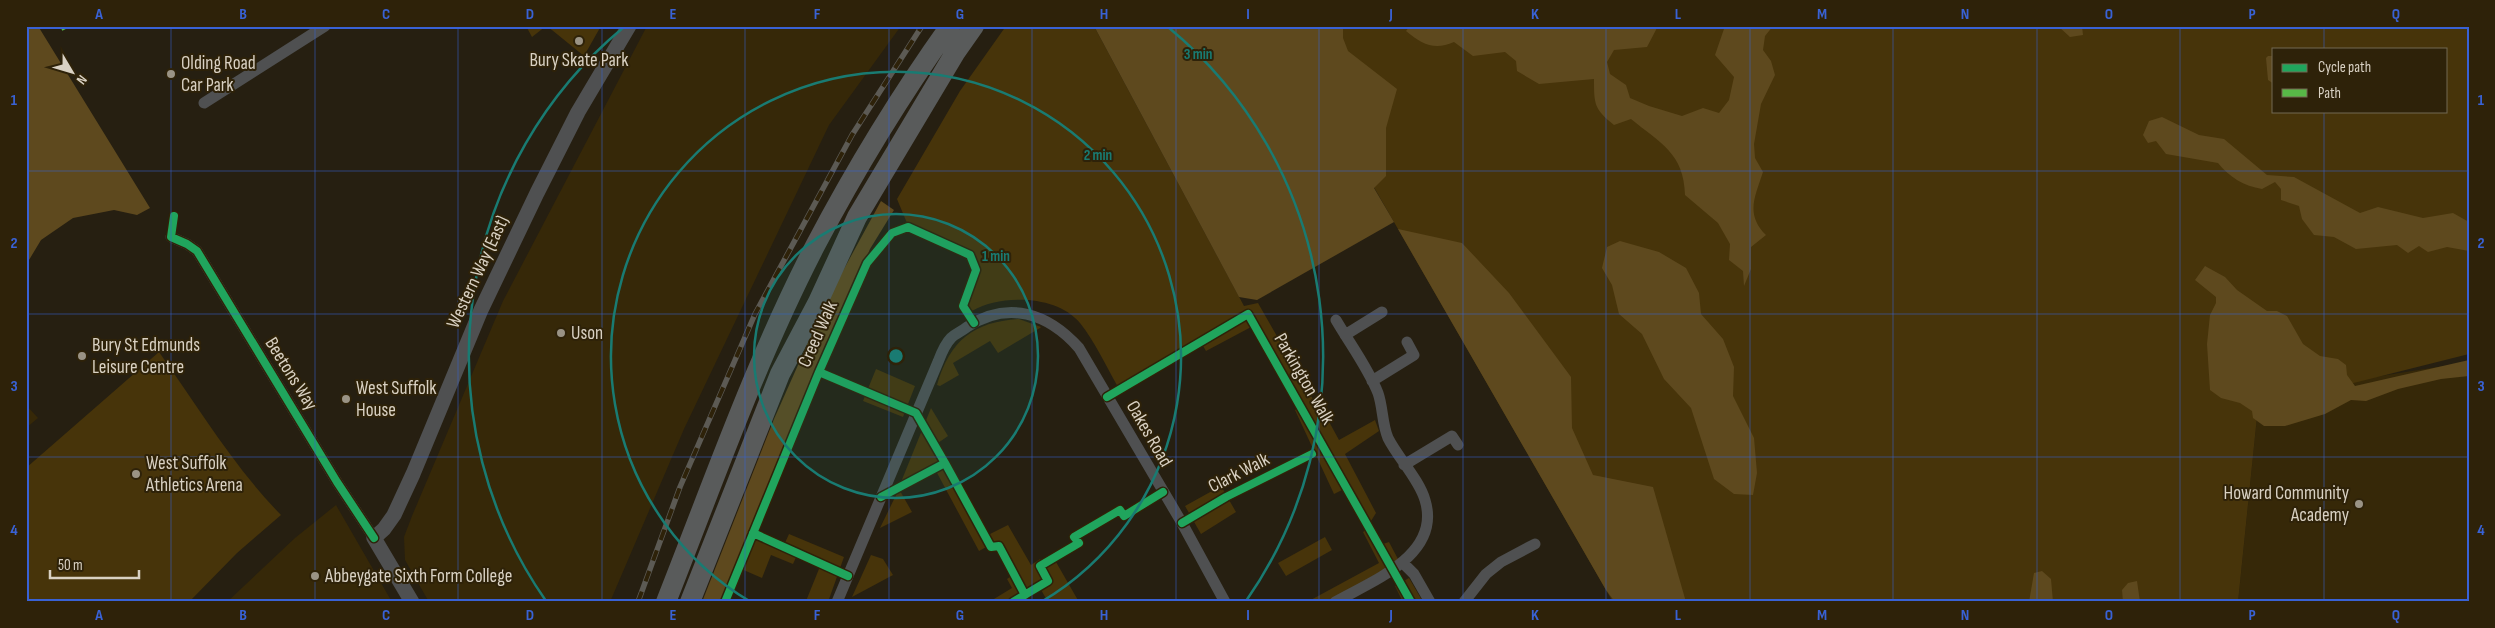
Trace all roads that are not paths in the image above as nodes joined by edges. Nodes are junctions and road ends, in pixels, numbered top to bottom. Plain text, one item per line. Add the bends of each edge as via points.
1 (325, 26) edge
2 (629, 26) edge
3 (950, 26) edge
4 (974, 26) edge
5 (204, 103) dead end
6 (171, 237) dead end
7 (1382, 312) dead end
8 (1336, 320) dead end
9 (1345, 335) junction
10 (1407, 342) dead end
11 (1372, 381) junction
12 (1458, 445) dead end
13 (1404, 464) junction
14 (374, 538) junction
15 (1535, 544) dead end
16 (1403, 563) junction
17 (412, 602) edge
18 (666, 602) edge
19 (690, 602) edge
20 (837, 602) edge
21 (1225, 602) edge
22 (1335, 602) edge
23 (1430, 602) edge
24 (1464, 602) edge

1 - 5 street
2 - 14 street, Western Way (East) via 578,112 537,193 481,310 394,515
3 - 18 highway via 908,84 815,246 756,374
4 - 19 highway via 955,52 857,217 780,374
6 - 14 street, Beetons Way via 197,251
7 - 9 street
8 - 9 street
9 - 11 street
10 - 11 street via 1414,355
11 - 13 street via 1379,395 1387,436
12 - 13 street via 1452,436
13 - 16 street via 1425,499 1428,518 1422,538
14 - 17 street, Beetons Way
15 - 24 street via 1500,562
16 - 22 street
16 - 23 street via 1414,574
20 - 21 street, Oakes Road via 950,339 980,319 1003,313 1026,313 1048,321 1068,335 1079,348

